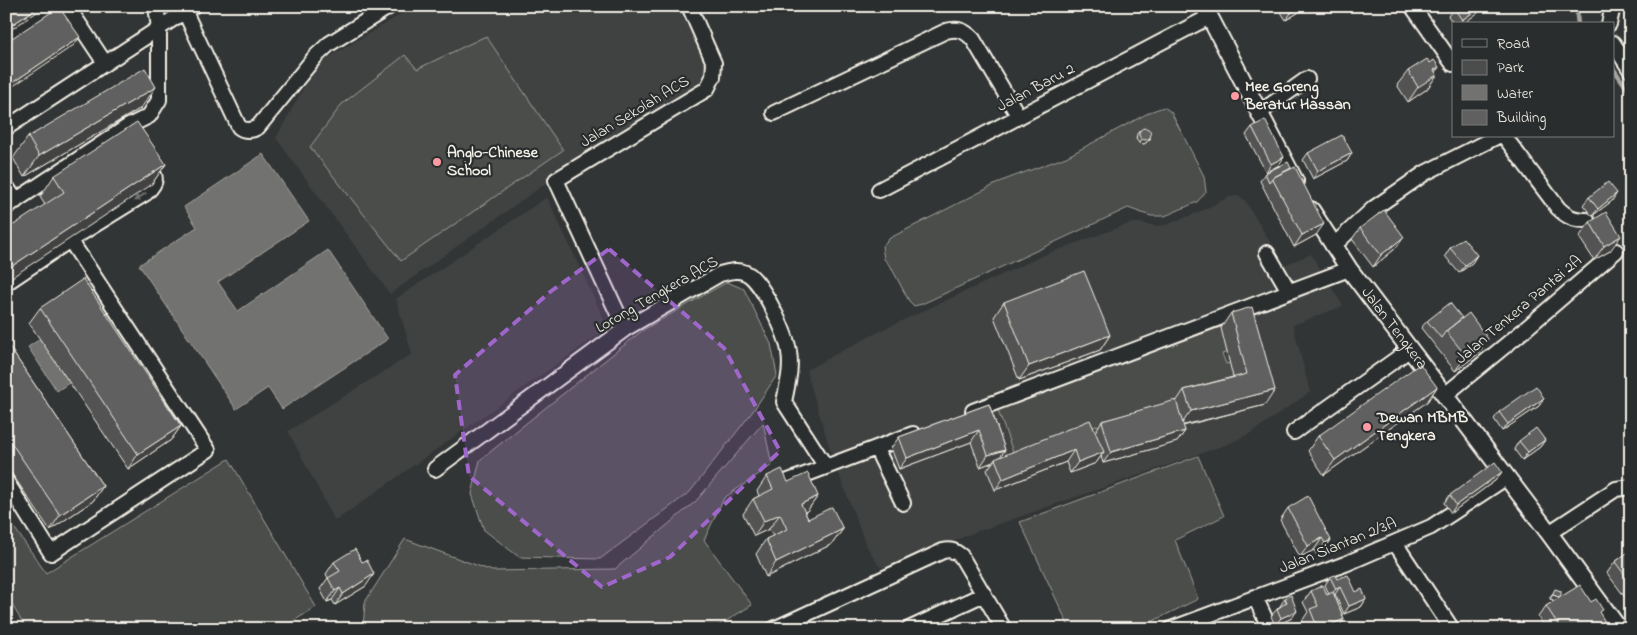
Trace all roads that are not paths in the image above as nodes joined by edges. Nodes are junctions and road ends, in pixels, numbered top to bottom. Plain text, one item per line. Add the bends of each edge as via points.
1 (54, 6) edge
2 (67, 6) edge
3 (156, 6) edge
4 (390, 6) edge
5 (689, 6) edge
6 (1412, 6) edge
7 (1614, 6) edge
8 (189, 9) edge
9 (1206, 12) edge
10 (1610, 22) edge
11 (159, 28) junction
12 (6, 38) edge
13 (1614, 46) edge
14 (105, 63) junction
15 (1452, 63) edge
16 (1631, 71) edge
17 (1307, 79) dead end
18 (774, 113) dead end
19 (1259, 113) junction
20 (1019, 117) junction
21 (6, 128) edge
22 (1494, 138) edge
23 (1506, 138) edge
24 (141, 151) edge
25 (6, 186) edge
26 (879, 190) dead end
27 (11, 204) edge
28 (1587, 220) dead end
29 (70, 240) junction
30 (1333, 246) junction
31 (1616, 251) edge
32 (1267, 253) dead end
33 (1349, 269) junction
34 (6, 284) edge
35 (1289, 291) junction
36 (625, 329) junction
37 (1410, 350) junction
38 (1445, 395) junction
39 (959, 416) edge
40 (922, 430) edge
41 (1294, 432) dead end
42 (876, 448) junction
43 (826, 467) junction
44 (435, 470) dead end
45 (1507, 477) junction
46 (6, 481) edge
47 (786, 482) edge
48 (1631, 487) edge
49 (903, 503) dead end
50 (1549, 533) junction
51 (1394, 544) junction
52 (984, 594) junction
53 (1255, 597) junction
54 (774, 629) edge
55 (909, 629) edge
56 (1004, 629) edge
57 (1171, 629) edge
58 (1270, 629) edge
59 (1452, 629) edge
60 (1619, 629) edge

1 - 12 street
2 - 14 street
3 - 11 street
4 - 8 street via 329,44 254,130 239,127
5 - 36 street, Jalan Sekolah ACS via 714,63 713,77 707,89 556,180
6 - 15 street
7 - 10 street
8 - 11 street
9 - 19 main road, Jalan Tengkera
9 - 20 street, Jalan Baru 2
11 - 14 street
11 - 27 street via 159,100 148,116
13 - 16 street
14 - 21 street
17 - 19 street
18 - 20 street via 956,29 973,39
19 - 30 main road, Jalan Tengkera
20 - 26 street, Jalan Baru 2
22 - 30 street via 1425,173 1374,208
23 - 28 street via 1558,208 1566,216
24 -> 29 street via 155,175 153,187
25 - 27 street
29 - 34 street
29 - 46 street via 208,450 51,553
30 - 33 main road, Jalan Tengkera
31 - 38 street, Jalan Tenkera Pantai 2A
32 - 35 street
33 - 35 street
33 - 37 main road, Jalan Tengkera
35 - 39 street
36 - 43 street, Lorong Tengkera ACS via 720,274 734,270 747,273 759,283 783,330 790,353 784,402
36 - 44 street, Lorong Tengkera ACS
37 - 38 main road, Jalan Tengkera
37 - 41 street
38 - 45 main road, Jalan Tengkera
40 - 42 street
42 - 43 street
42 - 49 street
43 - 47 street
45 - 50 main road, Jalan Tengkera
45 - 51 street, Jalan Siantan 2/3A via 1431,527
48 - 50 street via 1616,489
50 - 60 main road, Jalan Tengkera
51 - 53 street, Jalan Siantan 2/3A
51 - 59 street
52 - 54 street via 961,556 950,550 943,551
52 - 55 street
52 - 56 street
53 - 57 street, Jalan Siantan 2/3A
53 - 58 street

